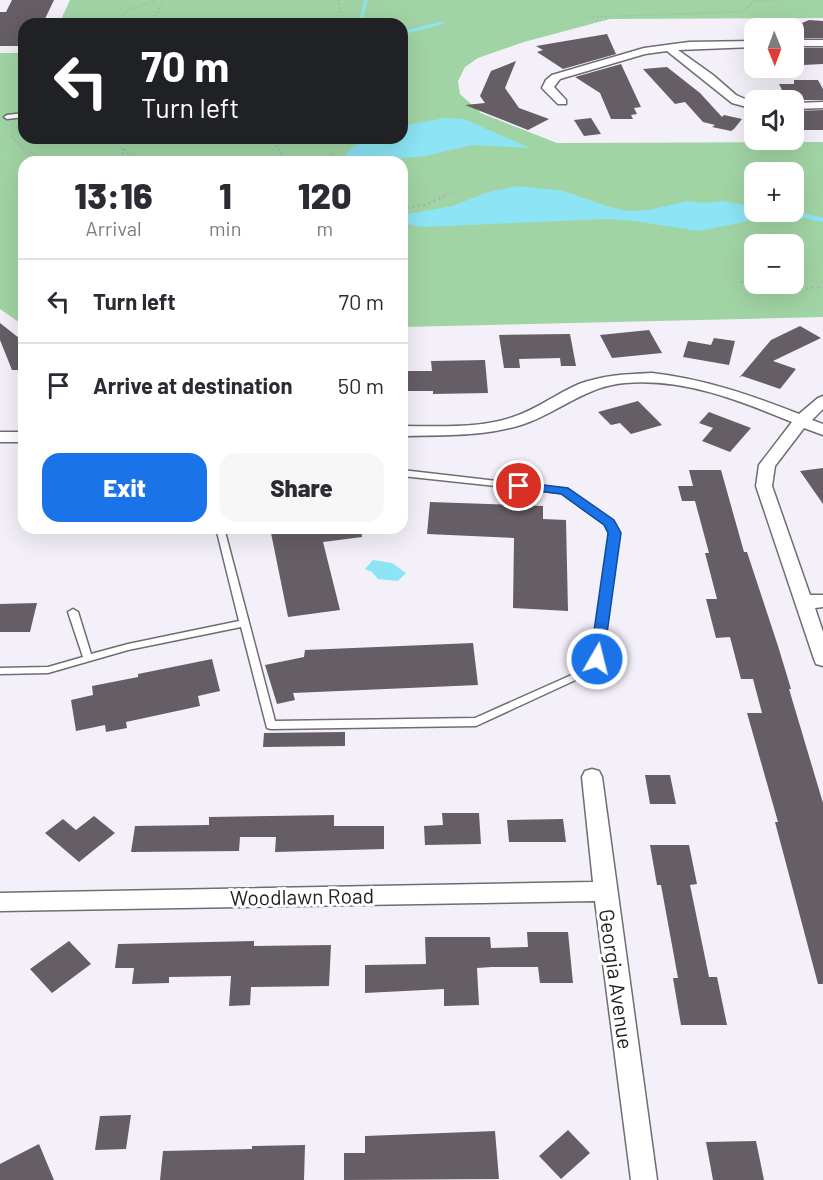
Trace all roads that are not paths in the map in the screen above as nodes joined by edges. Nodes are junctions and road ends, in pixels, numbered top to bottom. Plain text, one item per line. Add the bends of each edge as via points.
1 (804, 43) edge
2 (823, 43) edge
3 (744, 44) edge
4 (669, 48) junction
5 (562, 102) dead end
6 (744, 104) edge
7 (804, 105) edge
8 (823, 105) edge
9 (18, 116) edge
10 (8, 117) dead end
11 (823, 401) edge
12 (801, 421) junction
13 (823, 430) edge
14 (408, 431) edge
15 (0, 437) edge
16 (18, 437) edge
17 (408, 475) edge
18 (222, 534) edge
19 (823, 601) edge
20 (803, 602) junction
21 (73, 612) dead end
22 (245, 623) junction
23 (88, 658) junction
24 (823, 659) edge
25 (0, 671) edge
26 (592, 777) dead end
27 (605, 891) junction
28 (0, 902) edge
29 (644, 1180) edge

1 - 2 street
3 - 4 street
4 - 5 street via 644,51 556,77 548,88
4 - 6 street via 718,84 724,93
7 - 8 street
9 - 10 lane
11 - 12 street
12 - 13 street
12 - 14 street via 703,386 630,378 595,384 532,416 484,429
12 - 20 street via 767,465 764,486
15 - 16 street
17 - 22 lane via 564,491 609,523 615,533 597,659 579,675 476,722 271,725
18 - 22 lane
19 - 20 street
20 - 24 street
21 - 23 lane
22 - 23 lane
23 - 25 lane via 48,670
26 - 27 street, Georgia Avenue
27 - 28 street, Woodlawn Road
27 - 29 street, Georgia Avenue

